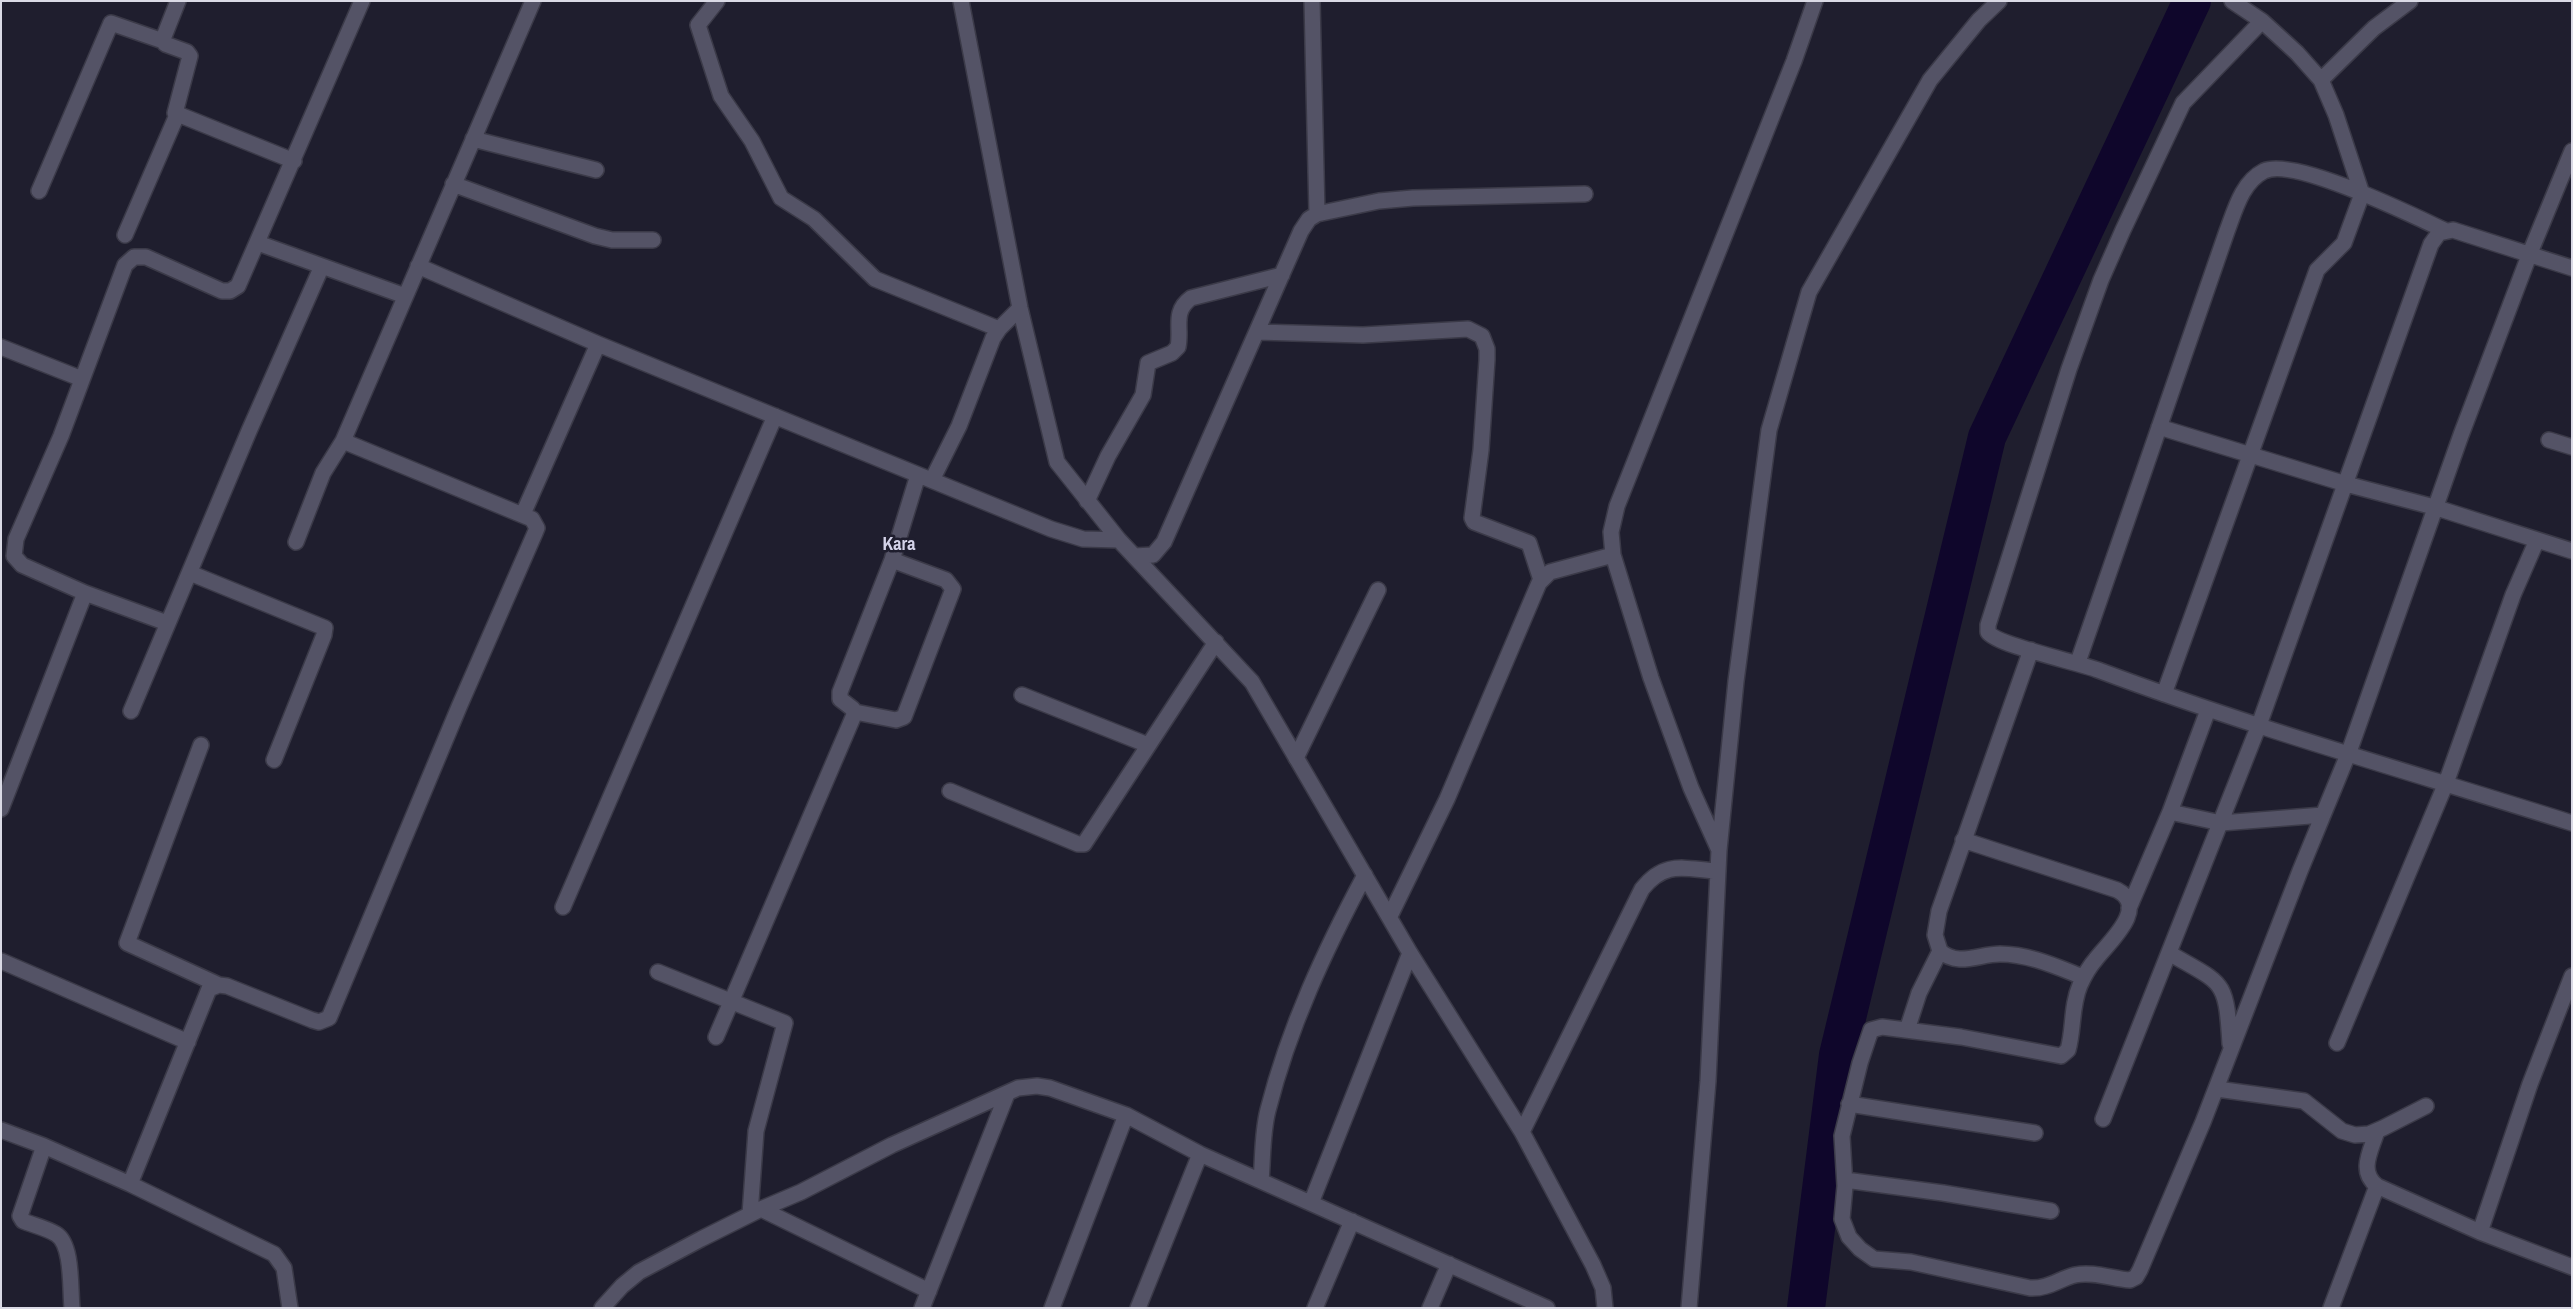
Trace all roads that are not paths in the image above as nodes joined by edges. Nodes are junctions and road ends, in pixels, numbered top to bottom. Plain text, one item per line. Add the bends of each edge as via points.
1 (178, 1) edge
2 (362, 1) edge
3 (534, 1) edge
4 (717, 1) edge
5 (961, 1) edge
6 (1312, 1) edge
7 (1815, 1) edge
8 (1999, 1) edge
9 (2232, 1) edge
10 (2410, 1) edge
11 (2262, 21) junction
12 (163, 41) junction
13 (2321, 80) junction
14 (177, 115) junction
15 (473, 139) junction
16 (2572, 151) edge
17 (294, 161) junction
18 (596, 170) dead end
19 (453, 184) junction
20 (39, 191) dead end
21 (1585, 194) dead end
22 (2362, 194) junction
23 (1317, 214) junction
24 (2444, 230) junction
25 (125, 235) dead end
26 (653, 240) dead end
27 (258, 243) junction
28 (2530, 253) junction
29 (322, 266) junction
30 (418, 266) junction
31 (2572, 268) edge
32 (1282, 275) junction
33 (405, 296) junction
34 (1020, 308) junction
35 (999, 328) junction
36 (1257, 332) junction
37 (598, 344) junction
38 (1, 347) edge
39 (82, 379) junction
40 (775, 416) junction
41 (2159, 427) junction
42 (2549, 440) dead end
43 (343, 441) junction
44 (2572, 447) edge
45 (2252, 456) junction
46 (925, 478) junction
47 (2346, 484) junction
48 (1087, 501) junction
49 (2434, 507) junction
50 (523, 514) junction
51 (1119, 540) junction
52 (2537, 540) junction
53 (296, 542) dead end
54 (2572, 551) edge
55 (1613, 555) junction
56 (1134, 556) junction
57 (892, 560) junction
58 (190, 573) junction
59 (1541, 580) junction
60 (1378, 590) dead end
61 (85, 593) junction
62 (167, 623) junction
63 (1216, 642) junction
64 (2031, 650) junction
65 (2078, 662) junction
66 (2164, 694) junction
67 (1022, 695) dead end
68 (2208, 710) junction
69 (131, 711) dead end
70 (855, 712) junction
71 (2259, 725) junction
72 (1148, 744) junction
73 (201, 745) dead end
74 (2349, 752) junction
75 (1296, 758) junction
76 (274, 760) dead end
77 (2446, 783) junction
78 (950, 790) dead end
79 (1, 808) edge
80 (2170, 812) junction
81 (2323, 815) junction
82 (2221, 823) junction
83 (2572, 824) edge
84 (1963, 840) junction
85 (1719, 850) junction
86 (1717, 871) junction
87 (1365, 875) junction
88 (563, 907) dead end
89 (2129, 908) junction
90 (1390, 916) junction
91 (1940, 951) junction
92 (1410, 953) junction
93 (2169, 953) junction
94 (1, 961) edge
95 (658, 972) dead end
96 (2572, 976) edge
97 (2083, 977) junction
98 (220, 985) junction
99 (731, 1002) junction
100 (1907, 1030) junction
101 (716, 1037) dead end
102 (188, 1042) junction
103 (2337, 1043) dead end
104 (2230, 1053) junction
105 (2217, 1089) junction
106 (1008, 1094) junction
107 (1849, 1104) junction
108 (2426, 1106) dead end
109 (1126, 1115) junction
110 (2102, 1119) dead end
111 (1, 1130) edge
112 (2377, 1131) junction
113 (1522, 1132) junction
114 (2034, 1133) dead end
115 (44, 1146) junction
116 (1200, 1154) junction
117 (1845, 1180) junction
118 (1261, 1182) junction
119 (130, 1184) junction
120 (2376, 1186) junction
121 (1311, 1203) junction
122 (756, 1211) junction
123 (2051, 1212) dead end
124 (1352, 1221) junction
125 (2480, 1232) junction
126 (1448, 1264) junction
127 (2572, 1267) edge
128 (929, 1291) junction
129 (72, 1308) edge
130 (290, 1308) edge
131 (602, 1308) edge
132 (922, 1308) edge
133 (1052, 1308) edge
134 (1138, 1308) edge
135 (1315, 1308) edge
136 (1430, 1308) edge
137 (1547, 1308) edge
138 (1605, 1308) edge
139 (1689, 1308) edge
140 (2331, 1308) edge

1 - 12 street
2 - 17 street
3 - 15 street
4 - 35 street via 698,25 721,96 754,145 778,195 818,222 875,278
5 - 34 street
6 - 23 street
7 - 55 street via 1617,506 1611,532
8 - 85 street via 1979,20 1930,80 1809,292 1769,430 1736,681
9 - 11 street
10 - 13 street via 2374,28
11 - 13 street
11 - 64 street via 2183,104 2101,280 2069,369 1987,628 1990,635 2002,642
12 - 14 street via 190,56 175,110
12 - 20 street via 111,23
13 - 22 street
14 - 17 street
14 - 25 street
15 - 18 street
15 - 19 street
16 - 28 street
17 - 27 street
19 - 26 street via 595,236 612,240
19 - 30 street
21 - 23 street via 1399,199
22 - 24 street
22 - 41 street via 2303,172 2280,168 2266,170 2252,179 2240,198 2227,231
22 - 45 street via 2344,243 2317,270
23 - 32 street via 1304,225
24 - 28 street
24 - 47 street via 2431,244
27 - 29 street
27 - 39 street via 238,286 230,291 222,291 146,257 134,257 125,265
28 - 31 street
28 - 49 street
29 - 33 street
29 - 58 street
30 - 33 street
30 - 37 street
32 - 36 street
32 - 48 street via 1191,298 1185,303 1178,318 1178,347 1146,366 1143,395
33 - 43 street
34 - 35 street
34 - 48 street via 1053,452 1062,470
35 - 46 street via 959,426
36 - 56 street via 1164,542 1153,555
36 - 59 street via 1363,335 1468,329 1478,333 1485,341 1487,360 1481,450 1472,518 1474,522 1529,543
37 - 40 street
37 - 50 street
38 - 39 street
39 - 61 street via 16,540 14,556 22,565
40 - 46 street
40 - 88 street
41 - 45 street
41 - 65 street
42 - 44 street
43 - 50 street
43 - 53 street via 323,473
45 - 47 street
45 - 66 street
46 - 51 street via 1076,537
46 - 57 street
47 - 49 street
47 - 71 street
48 - 51 street
49 - 52 street
49 - 74 street
50 - 98 street via 536,522 535,533 329,1018 320,1022 312,1020
51 - 56 street
52 - 54 street
52 - 77 street via 2513,595
55 - 59 street via 1550,572
55 - 85 street via 1651,678 1691,788
56 - 63 street
57 - 70 street via 839,696
57 - 70 street via 946,580 954,589 904,717 896,720
58 - 62 street
58 - 76 street via 323,626 326,630
59 - 90 street via 1451,791
60 - 75 street
61 - 62 street
61 - 79 street
62 - 69 street
63 - 72 street
63 - 75 street via 1248,676
64 - 65 street
64 - 84 street
65 - 66 street
66 - 68 street
67 - 72 street
68 - 71 street
68 - 80 street
70 - 99 street
71 - 74 street
71 - 82 street
72 - 78 street via 1083,845
73 - 98 street via 127,942
74 - 77 street
74 - 81 street
75 - 87 street
77 - 83 street
77 - 103 street
80 - 82 street
80 - 89 street
81 - 82 street
81 - 104 street
82 - 93 street
84 - 89 street via 2117,890 2126,895
84 - 91 street via 1939,911 1935,935
85 - 86 street
86 - 113 street via 1677,868 1660,871 1642,889
86 - 139 street via 1708,1081
87 - 90 street
87 - 118 street via 1327,946 1287,1047 1268,1110
89 - 97 street via 2118,935
90 - 92 street
91 - 97 street via 1962,960 2000,954 2016,956
91 - 100 street via 1919,993
92 - 113 street
92 - 121 street
93 - 104 street via 2212,978 2222,989 2226,999
93 - 110 street
94 - 102 street
95 - 99 street
96 - 125 street via 2530,1084
97 - 100 street via 2074,1002 2068,1050 2061,1056
98 - 102 street via 209,989
99 - 101 street
99 - 122 street via 782,1020 786,1026 756,1131
100 - 107 street via 1877,1027 1871,1030
102 - 119 street
104 - 105 street
105 - 112 street via 2304,1101 2342,1131 2355,1135
105 - 117 street via 2140,1270 2130,1280 2084,1274 2048,1287 2030,1288 1920,1264 1874,1259 1860,1249 1844,1226
106 - 109 street via 1027,1086 1050,1088
106 - 122 street via 892,1145 801,1192
106 - 128 street
107 - 114 street
107 - 117 street via 1842,1136
108 - 112 street
109 - 116 street
109 - 133 street
111 - 115 street
112 - 120 street via 2366,1169 2368,1179
113 - 138 street via 1594,1264 1603,1288
115 - 119 street
115 - 129 street via 20,1216 23,1221 55,1233 63,1240 67,1251
116 - 118 street
116 - 134 street
117 - 123 street
118 - 121 street
119 - 130 street via 274,1254 284,1268
120 - 125 street
120 - 140 street
121 - 124 street
122 - 128 street
122 - 131 street via 638,1272
124 - 126 street
124 - 135 street
125 - 127 street
126 - 136 street
126 - 137 street
128 - 132 street

